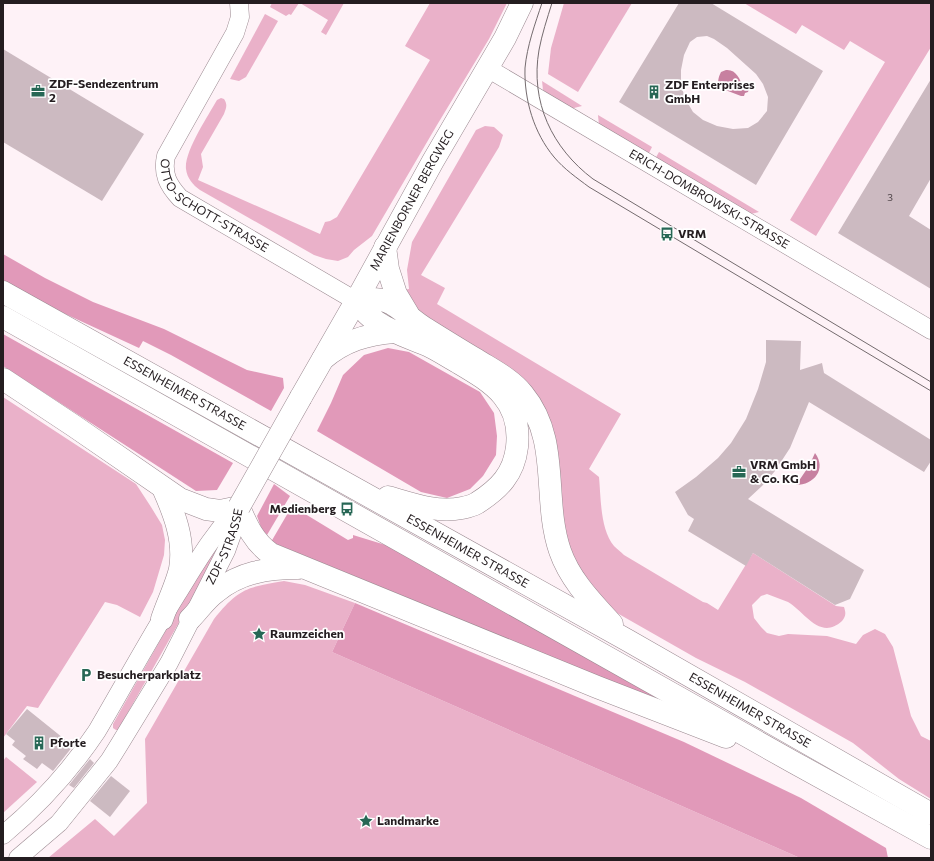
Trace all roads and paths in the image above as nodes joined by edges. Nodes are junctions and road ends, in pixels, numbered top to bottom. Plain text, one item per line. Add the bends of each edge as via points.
1 (239, 3) edge
2 (522, 3) edge
3 (487, 68) junction
4 (384, 247) junction
5 (3, 292) edge
6 (356, 301) junction
7 (408, 315) junction
8 (3, 317) edge
9 (931, 330) edge
10 (394, 332) junction
11 (323, 359) junction
12 (3, 379) edge
13 (351, 486) junction
14 (163, 488) junction
15 (239, 507) junction
16 (305, 568) junction
17 (162, 619) junction
18 (190, 619) junction
19 (627, 640) junction
20 (793, 762) junction
21 (931, 814) edge
22 (3, 835) edge
23 (931, 838) edge
24 (18, 858) edge

1 - 6 street, OTTO-SCHOTT-STRASSE via 240,17 235,32 166,156 164,165 171,188 180,198
2 - 3 main road, MARIENBORNER BERGWEG
3 - 4 main road, MARIENBORNER BERGWEG
3 - 9 street, ERICH-DOMBROWSKI-STRASSE
4 - 6 main road, MARIENBORNER BERGWEG
4 - 7 main road via 396,294
5 - 13 main road, ESSENHEIMER STRASSE
6 - 7 main road via 379,298 390,302
6 - 10 main road via 370,316
6 - 11 main road, MARIENBORNER BERGWEG
7 - 19 main road via 424,328 506,378 534,409 543,429 547,450 560,551 573,580
8 - 20 main road, ESSENHEIMER STRASSE
10 - 11 main road via 379,333 352,341
10 - 13 main road via 429,346 483,378 498,390 509,404 515,419 518,437 516,455 503,483 491,494 473,505 456,509 438,510 421,507
11 - 15 main road, MARIENBORNER BERGWEG, bridge
12 - 14 main road
13 - 19 main road, ESSENHEIMER STRASSE
14 - 15 main road via 189,503 206,509 220,511
14 - 17 main road via 178,528 181,550 180,569
15 - 16 main road via 252,534 264,549
15 - 17 street, ZDF-STRASSE via 210,541
15 - 18 street, ZDF-STRASSE via 226,551
16 - 18 main road via 263,570 236,579 216,591
16 - 20 main road via 597,687
17 - 22 street, ZDF-STRASSE via 88,744 43,799
18 - 24 street, ZDF-STRASSE via 169,663 109,761 59,823
19 - 21 main road, ESSENHEIMER STRASSE
20 - 23 main road, ESSENHEIMER STRASSE

